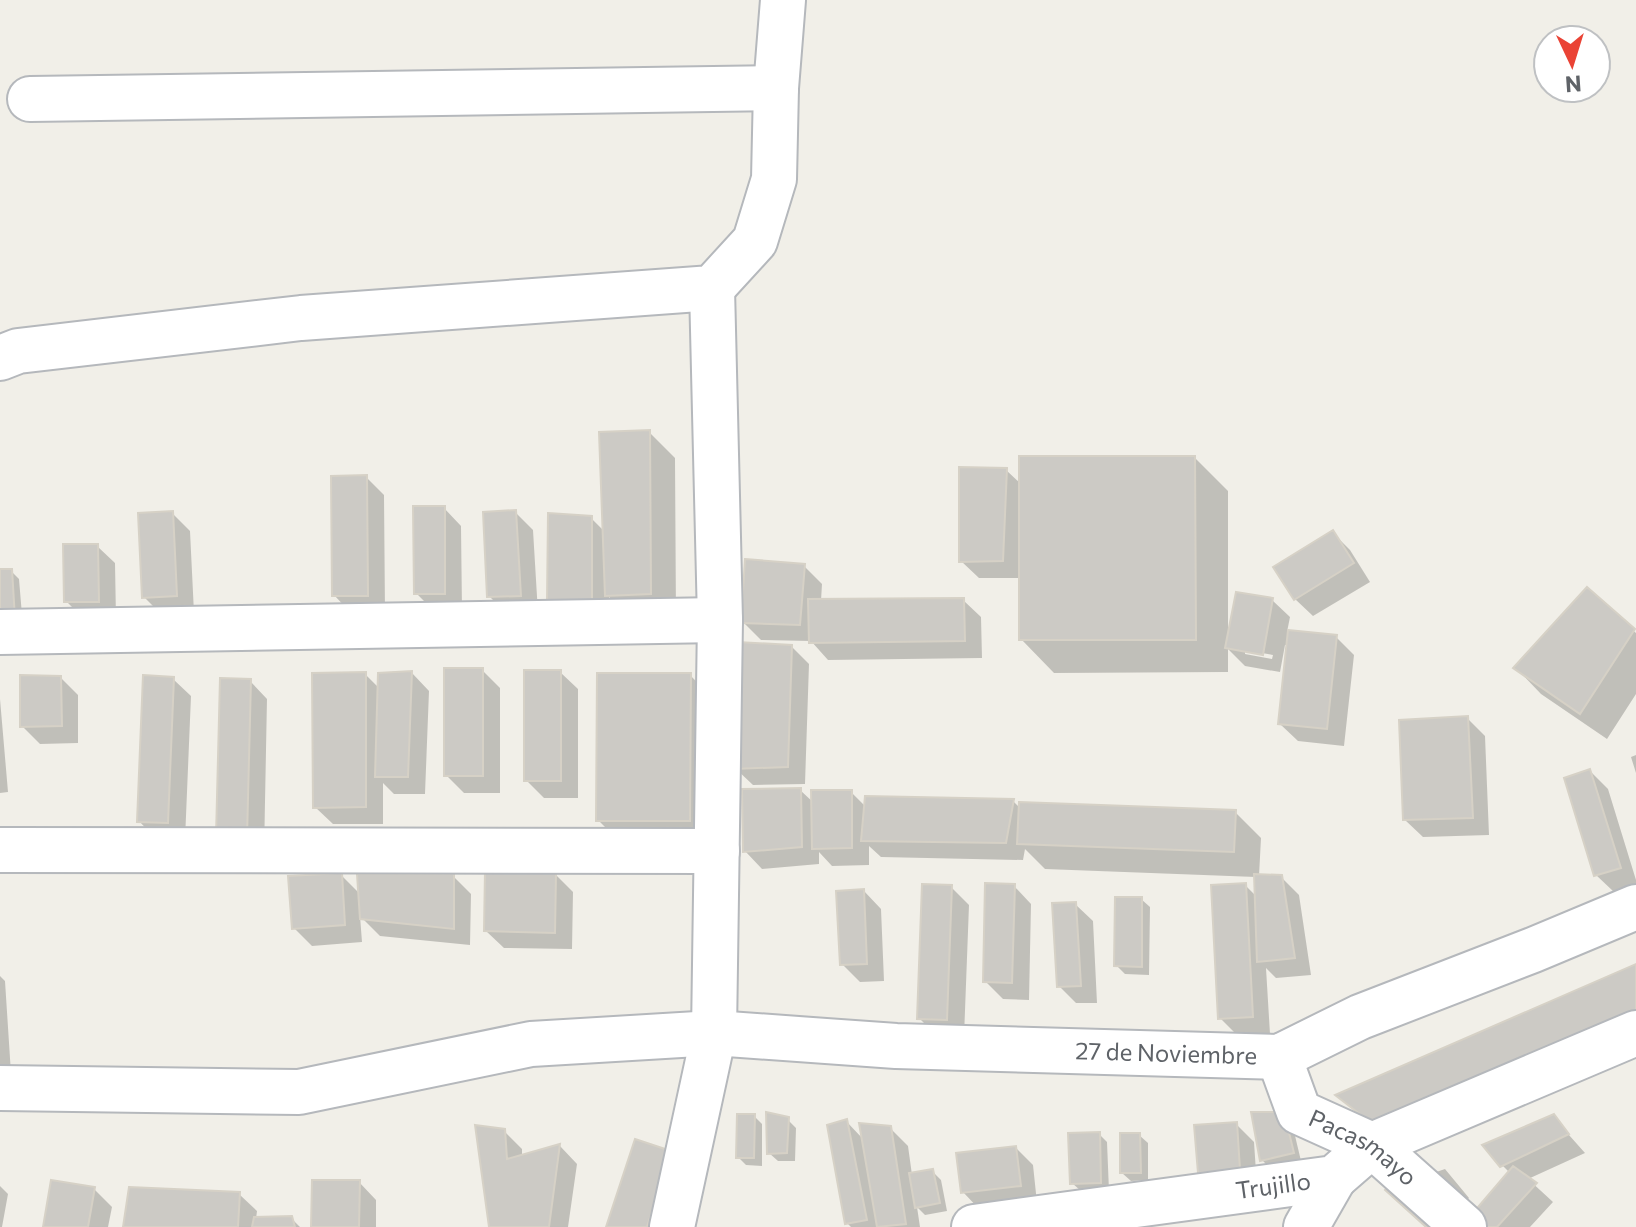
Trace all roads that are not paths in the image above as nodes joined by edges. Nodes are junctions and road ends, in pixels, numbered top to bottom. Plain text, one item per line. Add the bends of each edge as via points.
1 (783, 0) edge
2 (776, 88) junction
3 (30, 99) dead end
4 (712, 288) junction
5 (0, 358) edge
6 (720, 620) junction
7 (0, 632) edge
8 (0, 850) edge
9 (717, 851) junction
10 (1636, 907) edge
11 (714, 1033) junction
12 (1636, 1033) edge
13 (1279, 1057) junction
14 (0, 1088) edge
15 (1372, 1145) junction
16 (1334, 1178) junction
17 (672, 1227) edge
18 (974, 1227) edge
19 (1306, 1227) edge
20 (1464, 1227) edge

1 - 2 street
2 - 3 street
2 - 4 street via 774,179 755,241
4 - 5 street via 301,318 18,351
4 - 6 street
6 - 7 street
6 - 9 street
8 - 9 street
9 - 11 street
10 - 13 street, 27 de Noviembre via 1360,1017
11 - 13 street, 27 de Noviembre via 896,1046
11 - 14 street, 27 de Noviembre via 531,1044 299,1092
11 - 17 street
12 - 15 street, Trujillo
13 - 15 street, Pacasmayo via 1299,1112
15 - 16 street, Trujillo
15 - 20 street, Pacasmayo
16 - 18 street, Trujillo
16 - 19 street

